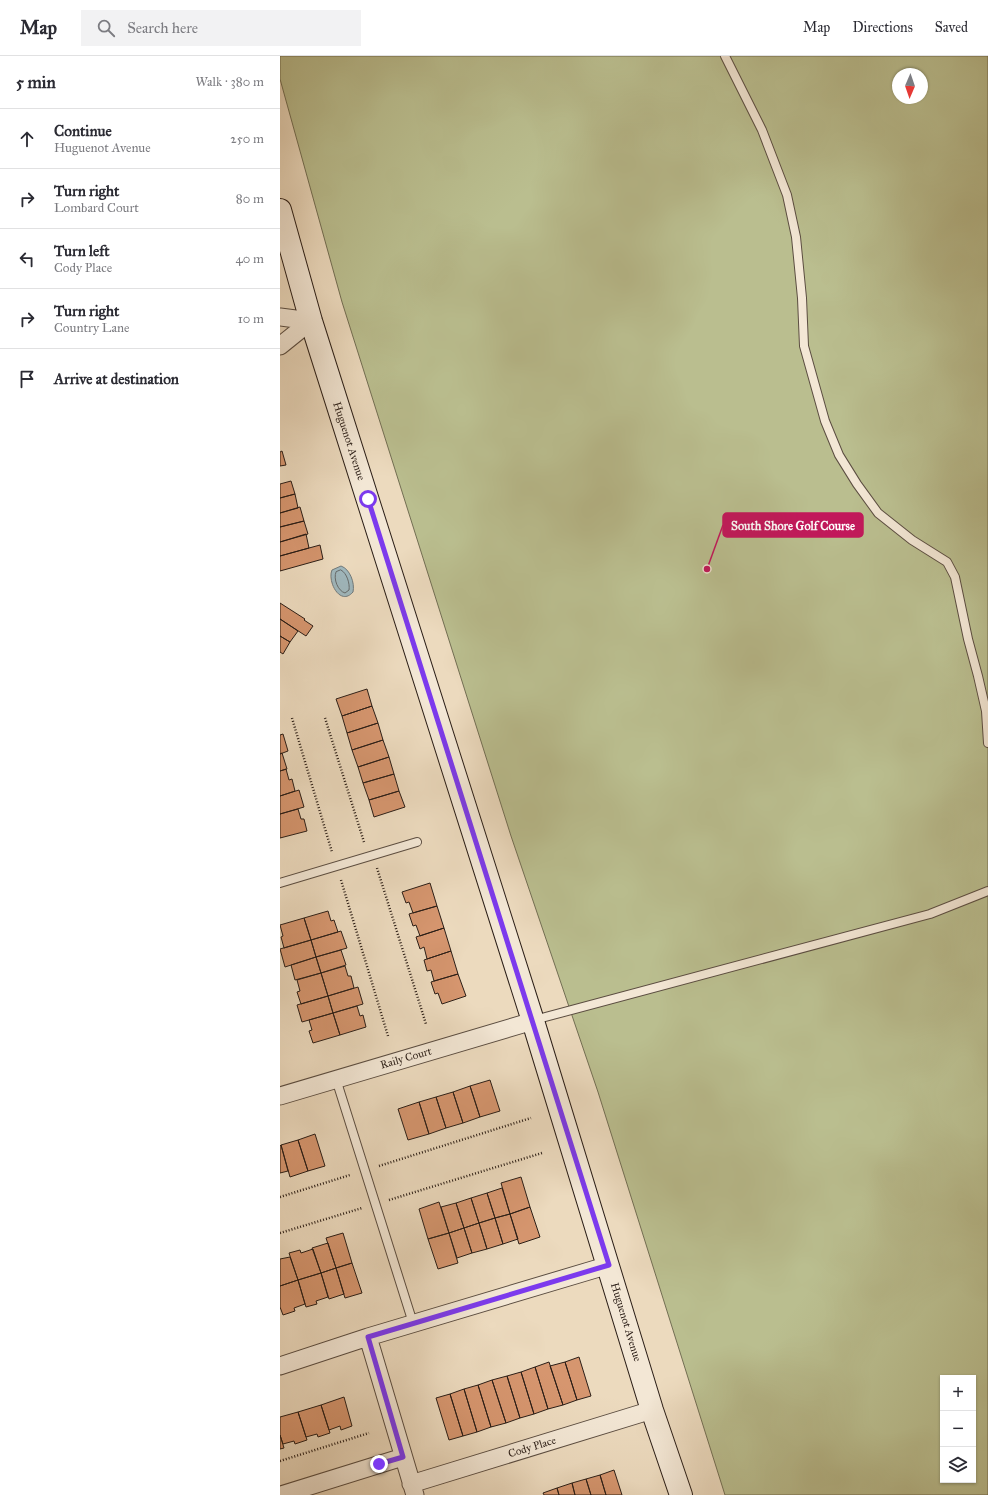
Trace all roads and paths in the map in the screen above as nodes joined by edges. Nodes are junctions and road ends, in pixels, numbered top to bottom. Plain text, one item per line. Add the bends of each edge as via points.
1 (725, 56) edge
2 (280, 210) edge
3 (280, 317) edge
4 (311, 321) junction
5 (280, 346) edge
6 (292, 718) dead end
7 (325, 718) dead end
8 (988, 743) edge
9 (359, 827) dead end
10 (328, 837) dead end
11 (417, 842) dead end
12 (373, 855) junction
13 (337, 866) junction
14 (280, 883) edge
15 (988, 891) edge
16 (533, 1021) junction
17 (426, 1024) dead end
18 (388, 1036) dead end
19 (336, 1078) junction
20 (280, 1096) edge
21 (530, 1118) dead end
22 (542, 1153) dead end
23 (398, 1160) dead end
24 (334, 1180) dead end
25 (408, 1194) dead end
26 (280, 1198) edge
27 (345, 1213) dead end
28 (280, 1234) edge
29 (609, 1265) junction
30 (413, 1323) junction
31 (368, 1337) junction
32 (280, 1366) edge
33 (652, 1410) junction
34 (369, 1433) dead end
35 (403, 1457) junction
36 (280, 1461) edge
37 (413, 1490) edge
38 (281, 1495) edge
39 (681, 1495) edge

1 - 8 lane via 762,130 787,195 796,237 802,291 804,346 825,421 839,455 878,513 912,540 947,562 955,577 986,711
2 - 4 street, Huguenot Avenue
3 - 4 street
4 - 5 street
4 - 16 street, Huguenot Avenue
6 - 10 path
7 - 9 path
11 - 12 lane
12 - 13 lane
12 - 17 path
13 - 14 lane
13 - 18 path
15 - 16 lane via 930,914
16 - 19 street, Raily Court
16 - 29 street, Huguenot Avenue
19 - 20 street, Raily Court
19 - 30 lane
21 - 23 path
22 - 25 path
24 - 26 path
27 - 28 path
29 - 30 street
29 - 33 street, Huguenot Avenue
30 - 31 street
31 - 32 street
31 - 35 street, Cody Place
33 - 37 street, Cody Place
33 - 39 street, Huguenot Avenue
34 - 36 path
35 - 37 street, Cody Place
35 - 38 street

